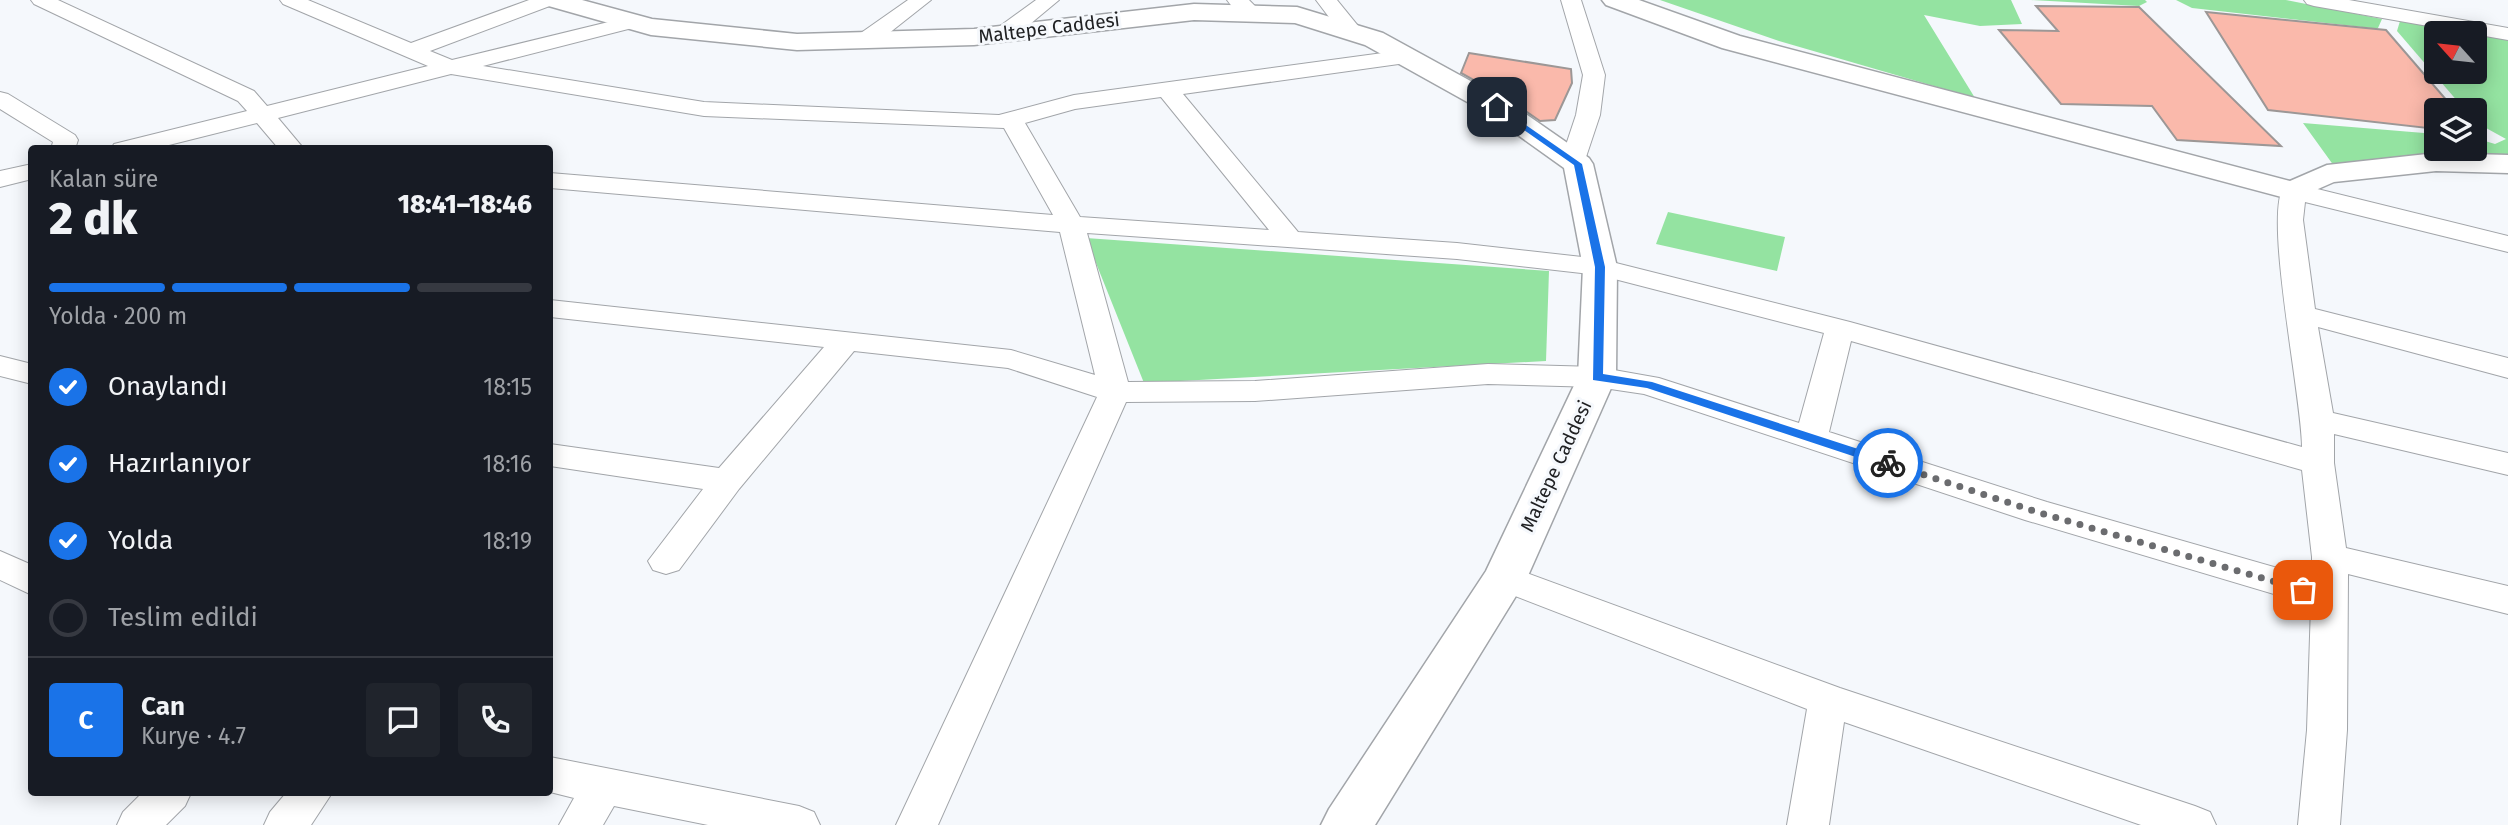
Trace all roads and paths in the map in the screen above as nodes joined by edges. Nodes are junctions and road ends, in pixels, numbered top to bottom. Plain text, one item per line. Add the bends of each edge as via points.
1 (41, 0) edge
2 (290, 0) edge
3 (548, 0) edge
4 (554, 0) edge
5 (921, 0) edge
6 (1049, 0) edge
7 (1326, 0) edge
8 (1571, 0) edge
9 (1615, 0) edge
10 (2314, 0) edge
11 (1245, 7) edge
12 (627, 12) edge
13 (1352, 32) junction
14 (1004, 34) junction
15 (2508, 34) edge
16 (866, 40) junction
17 (408, 51) junction
18 (1405, 57) junction
19 (449, 67) junction
20 (1167, 89) junction
21 (0, 99) edge
22 (265, 114) junction
23 (1011, 119) junction
24 (64, 145) edge
25 (139, 145) edge
26 (289, 145) edge
27 (1573, 160) junction
28 (2508, 164) edge
29 (28, 172) edge
30 (0, 179) edge
31 (553, 180) edge
32 (2293, 191) junction
33 (1071, 224) junction
34 (1290, 239) junction
35 (2508, 244) edge
36 (1600, 267) junction
37 (553, 308) edge
38 (2301, 314) junction
39 (1840, 328) junction
40 (846, 341) junction
41 (0, 366) edge
42 (2508, 368) edge
43 (28, 373) edge
44 (1597, 377) junction
45 (1115, 392) junction
46 (2318, 420) junction
47 (1811, 438) junction
48 (553, 455) edge
49 (2318, 463) junction
50 (2508, 464) edge
51 (727, 481) junction
52 (2330, 557) junction
53 (666, 561) dead end
54 (0, 564) edge
55 (1504, 578) junction
56 (28, 580) edge
57 (2330, 597) junction
58 (2508, 600) edge
59 (1828, 700) junction
60 (553, 776) edge
61 (603, 787) junction
62 (167, 796) edge
63 (309, 796) edge
64 (138, 825) edge
65 (285, 825) edge
66 (580, 825) edge
67 (799, 825) edge
68 (918, 825) edge
69 (1347, 825) edge
70 (1808, 825) edge
71 (2195, 825) edge
72 (2319, 825) edge

1 - 22 street via 246,96
2 - 17 street
3 - 17 street
4 - 12 street, Maltepe Caddesi
5 - 16 street
6 - 14 street
7 - 13 street
8 - 27 street via 1594,75 1588,115
9 - 32 street via 1731,42
10 - 15 street
11 - 13 street, Maltepe Caddesi via 1297,15
11 - 14 street, Maltepe Caddesi
12 - 16 street, Maltepe Caddesi via 651,27 797,42
12 - 19 street
13 - 18 street, Maltepe Caddesi
14 - 16 street, Maltepe Caddesi
17 - 19 street
18 - 20 street
18 - 27 street, Maltepe Caddesi via 1497,107
19 - 22 street
19 - 23 street via 705,109
20 - 23 street via 1074,102
20 - 34 street
21 - 24 street via 66,140
22 - 25 street
22 - 26 street
23 - 33 street
27 - 36 street, Maltepe Caddesi via 1578,164
28 - 32 street via 2436,162 2327,174
29 - 30 street
31 - 33 street
32 - 35 street
32 - 38 street via 2290,220
33 - 34 street
33 - 45 street
34 - 36 street
36 - 39 street
36 - 44 street, Maltepe Caddesi
37 - 40 street
38 - 42 street
38 - 46 street
39 - 47 street
39 - 49 street
40 - 45 street via 1011,359
40 - 51 street
41 - 43 street
44 - 45 street via 1488,374 1255,391
44 - 47 street via 1648,384
44 - 55 street, Maltepe Caddesi
45 - 68 street
46 - 49 street
46 - 50 street
47 - 57 street via 2037,512
48 - 51 street
49 - 52 street
51 - 53 street
52 - 57 street
52 - 58 street
54 - 56 street
55 - 59 street
55 - 69 street, Maltepe Caddesi
57 - 72 street
59 - 70 street
59 - 71 street
60 - 61 street
61 - 66 street
61 - 67 street
62 - 64 street
63 - 65 street

